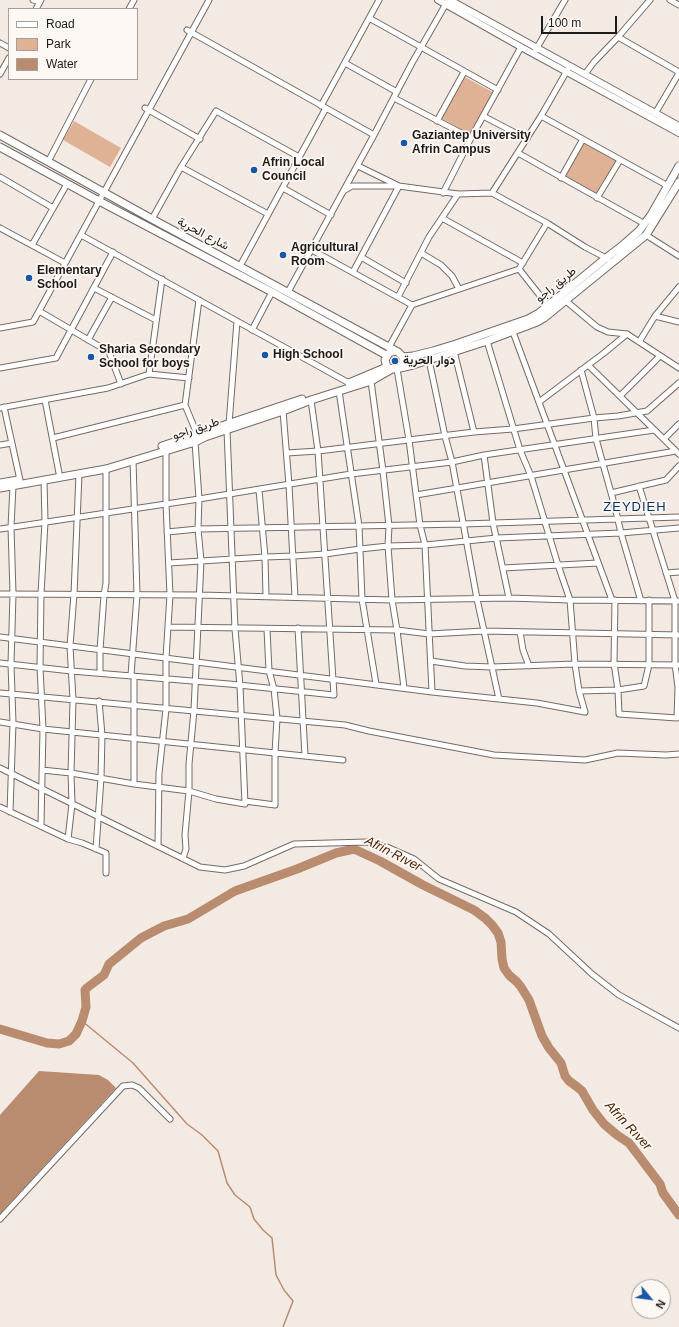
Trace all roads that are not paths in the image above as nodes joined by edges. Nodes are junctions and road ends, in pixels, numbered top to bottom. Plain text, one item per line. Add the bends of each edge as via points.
1 (33, 0) edge
2 (209, 0) edge
3 (379, 0) edge
4 (438, 0) edge
5 (565, 0) edge
6 (650, 0) edge
7 (670, 0) edge
8 (40, 1) edge
9 (448, 1) edge
10 (679, 5) edge
11 (369, 18) junction
12 (189, 31) junction
13 (618, 37) junction
14 (421, 47) junction
15 (521, 47) junction
16 (537, 48) junction
17 (534, 54) junction
18 (8, 60) edge
19 (345, 63) junction
20 (568, 68) junction
21 (464, 72) junction
22 (679, 72) edge
23 (0, 74) edge
24 (585, 74) junction
25 (90, 80) edge
26 (498, 90) junction
27 (397, 92) junction
28 (394, 98) junction
29 (323, 107) junction
30 (147, 109) junction
31 (656, 112) junction
32 (483, 116) junction
33 (541, 116) junction
34 (437, 120) junction
35 (679, 126) edge
36 (679, 133) edge
37 (0, 135) edge
38 (374, 136) junction
39 (471, 138) junction
40 (527, 138) junction
41 (200, 139) junction
42 (583, 139) junction
43 (0, 147) edge
44 (518, 153) junction
45 (299, 157) junction
46 (620, 160) junction
47 (48, 162) junction
48 (182, 166) junction
49 (358, 166) junction
50 (679, 166) edge
51 (0, 177) edge
52 (561, 178) junction
53 (679, 182) edge
54 (67, 184) junction
55 (399, 186) junction
56 (668, 186) junction
57 (283, 188) junction
58 (345, 190) junction
59 (104, 192) junction
60 (443, 193) junction
61 (492, 193) junction
62 (458, 194) junction
63 (598, 198) junction
64 (99, 201) junction
65 (53, 208) junction
66 (268, 214) junction
67 (331, 215) junction
68 (442, 218) junction
69 (152, 219) junction
70 (546, 223) junction
71 (644, 224) junction
72 (0, 228) edge
73 (81, 234) junction
74 (646, 235) junction
75 (32, 245) junction
76 (312, 250) junction
77 (113, 252) junction
78 (421, 253) junction
79 (679, 256) edge
80 (361, 257) junction
81 (606, 258) junction
82 (613, 262) junction
83 (65, 263) junction
84 (523, 263) junction
85 (240, 266) junction
86 (519, 269) junction
87 (353, 272) junction
88 (162, 279) junction
89 (257, 280) junction
90 (406, 283) junction
91 (679, 287) edge
92 (94, 288) junction
93 (458, 289) junction
94 (272, 292) junction
95 (288, 292) junction
96 (112, 297) junction
97 (398, 297) junction
98 (199, 300) junction
99 (566, 301) junction
100 (412, 305) junction
101 (550, 309) junction
102 (314, 311) junction
103 (39, 312) junction
104 (655, 316) junction
105 (156, 320) junction
106 (237, 321) junction
107 (679, 322) edge
108 (0, 328) edge
109 (71, 330) junction
110 (252, 330) junction
111 (513, 332) junction
112 (627, 334) junction
113 (88, 340) junction
114 (487, 341) junction
115 (639, 342) junction
116 (389, 347) junction
117 (396, 351) junction
118 (454, 351) junction
119 (386, 355) junction
120 (660, 356) junction
121 (403, 357) junction
122 (429, 360) junction
123 (588, 365) junction
124 (0, 368) edge
125 (394, 368) junction
126 (679, 368) edge
127 (581, 370) junction
128 (149, 374) junction
129 (189, 378) junction
130 (371, 381) junction
131 (349, 383) junction
132 (679, 383) edge
133 (121, 384) junction
134 (339, 391) junction
135 (620, 396) junction
136 (45, 400) junction
137 (311, 400) junction
138 (539, 402) junction
139 (185, 405) junction
140 (2, 407) edge
141 (283, 411) junction
142 (637, 413) junction
143 (594, 418) junction
144 (546, 424) junction
145 (679, 424) edge
146 (228, 427) junction
147 (514, 429) junction
148 (654, 430) junction
149 (474, 432) junction
150 (197, 434) junction
151 (445, 436) junction
152 (52, 438) junction
153 (596, 439) junction
154 (664, 439) junction
155 (410, 440) junction
156 (195, 442) junction
157 (12, 443) junction
158 (380, 443) junction
159 (0, 445) edge
160 (555, 446) junction
161 (347, 447) junction
162 (166, 450) junction
163 (318, 450) junction
164 (520, 450) junction
165 (677, 452) edge
166 (287, 453) junction
167 (484, 455) junction
168 (133, 460) junction
169 (452, 462) junction
170 (602, 463) junction
171 (412, 466) junction
172 (679, 466) edge
173 (106, 468) junction
174 (564, 470) junction
175 (384, 471) junction
176 (59, 473) junction
177 (79, 474) junction
178 (351, 474) junction
179 (531, 476) junction
180 (20, 480) junction
181 (44, 480) junction
182 (320, 480) junction
183 (488, 482) junction
184 (0, 483) edge
185 (290, 485) junction
186 (13, 486) junction
187 (639, 486) junction
188 (0, 488) edge
189 (456, 488) junction
190 (259, 490) junction
191 (611, 493) junction
192 (230, 494) junction
193 (416, 495) junction
194 (199, 499) junction
195 (166, 504) junction
196 (135, 508) junction
197 (106, 513) junction
198 (679, 517) edge
199 (78, 518) junction
200 (649, 518) junction
201 (618, 520) junction
202 (583, 521) junction
203 (45, 522) junction
204 (545, 522) junction
205 (493, 523) junction
206 (463, 524) junction
207 (420, 525) junction
208 (359, 526) junction
209 (389, 526) junction
210 (11, 527) junction
211 (323, 527) junction
212 (263, 528) junction
213 (292, 528) junction
214 (679, 528) edge
215 (0, 529) edge
216 (198, 529) junction
217 (232, 529) junction
218 (654, 531) junction
219 (167, 532) junction
220 (620, 533) junction
221 (588, 534) junction
222 (549, 536) junction
223 (497, 538) junction
224 (466, 541) junction
225 (425, 545) junction
226 (388, 546) junction
227 (360, 549) junction
228 (325, 554) junction
229 (265, 556) junction
230 (294, 556) junction
231 (232, 559) junction
232 (201, 561) junction
233 (169, 562) junction
234 (598, 563) junction
235 (558, 565) junction
236 (504, 568) junction
237 (679, 572) edge
238 (666, 573) junction
239 (0, 594) edge
240 (13, 594) junction
241 (41, 594) junction
242 (74, 594) junction
243 (104, 595) junction
244 (136, 595) junction
245 (170, 595) junction
246 (200, 595) junction
247 (234, 596) junction
248 (266, 596) junction
249 (295, 597) junction
250 (328, 598) junction
251 (477, 598) junction
252 (509, 598) junction
253 (362, 599) junction
254 (427, 599) junction
255 (392, 600) junction
256 (570, 600) junction
257 (614, 600) junction
258 (649, 600) junction
259 (641, 601) junction
260 (677, 601) edge
261 (168, 627) junction
262 (197, 628) junction
263 (298, 628) junction
264 (235, 629) junction
265 (267, 629) junction
266 (330, 629) junction
267 (367, 630) junction
268 (398, 630) junction
269 (484, 631) junction
270 (520, 632) junction
271 (572, 633) junction
272 (429, 634) junction
273 (615, 634) junction
274 (649, 634) junction
275 (677, 635) edge
276 (0, 637) edge
277 (12, 639) junction
278 (41, 642) junction
279 (70, 646) junction
280 (100, 650) junction
281 (132, 654) junction
282 (166, 658) junction
283 (431, 661) junction
284 (0, 663) edge
285 (197, 663) junction
286 (614, 663) junction
287 (11, 664) junction
288 (575, 664) junction
289 (677, 664) edge
290 (649, 665) junction
291 (529, 666) junction
292 (40, 667) junction
293 (238, 667) junction
294 (492, 667) junction
295 (71, 671) junction
296 (270, 671) junction
297 (100, 672) junction
298 (133, 675) junction
299 (300, 675) junction
300 (333, 678) junction
301 (166, 679) junction
302 (195, 681) junction
303 (376, 684) junction
304 (240, 686) junction
305 (679, 687) edge
306 (404, 688) junction
307 (274, 689) junction
308 (618, 690) junction
309 (579, 691) junction
310 (301, 692) junction
311 (432, 692) junction
312 (0, 693) edge
313 (12, 694) junction
314 (42, 696) junction
315 (499, 699) junction
316 (73, 700) junction
317 (99, 701) junction
318 (134, 706) junction
319 (166, 709) junction
320 (194, 710) junction
321 (241, 715) junction
322 (277, 718) junction
323 (678, 718) edge
324 (303, 721) junction
325 (0, 722) edge
326 (13, 723) junction
327 (43, 729) junction
328 (72, 732) junction
329 (102, 735) junction
330 (134, 738) junction
331 (162, 741) junction
332 (192, 744) junction
333 (243, 749) junction
334 (275, 753) junction
335 (679, 754) edge
336 (305, 756) junction
337 (343, 760) dead end
338 (0, 768) edge
339 (42, 770) junction
340 (71, 773) junction
341 (12, 775) junction
342 (102, 778) junction
343 (134, 784) junction
344 (159, 788) junction
345 (42, 790) junction
346 (189, 791) junction
347 (245, 801) junction
348 (72, 804) junction
349 (0, 807) edge
350 (10, 812) junction
351 (99, 817) junction
352 (41, 826) junction
353 (68, 839) junction
354 (158, 846) junction
355 (96, 848) junction
356 (182, 858) junction
357 (106, 873) dead end
358 (679, 1028) edge
359 (170, 1119) dead end
360 (0, 1219) edge

1 - 8 street
2 - 12 street
3 - 11 street
4 - 9 street
5 - 16 street
6 - 13 street
7 - 10 street
9 - 14 street
9 - 15 street
9 - 16 street
11 - 14 street
11 - 19 street
12 - 29 street
12 - 30 street
13 - 22 street
13 - 24 street
14 - 21 street
14 - 27 street
15 - 17 street
15 - 26 street
16 - 17 street
16 - 20 street
17 - 20 street
18 - 23 street
19 - 27 street
19 - 29 street
20 - 24 street
20 - 33 street
20 - 36 street
21 - 26 street
21 - 34 street
22 - 31 street
24 - 31 street
25 - 47 street
26 - 32 street
27 - 28 street
28 - 34 street
28 - 38 street
29 - 38 street
29 - 45 street
30 - 41 street
30 - 59 street
31 - 35 street
32 - 39 street
32 - 40 street
33 - 40 street
33 - 42 street
34 - 39 street
37 - 47 main road, شارع الحرية
38 - 49 street
39 - 60 street
40 - 44 street
41 - 45 street via 216,111
41 - 48 street
42 - 46 street
42 - 52 street
43 - 54 main road, شارع الحرية
44 - 52 street
44 - 61 street
45 - 57 street
46 - 56 street
46 - 63 street
47 - 59 main road, شارع الحرية
48 - 66 street
48 - 69 street
49 - 55 street
49 - 58 street
50 - 56 main road, طريق راجو
51 - 65 street
52 - 63 street
53 - 74 main road, طريق راجو
54 - 64 main road, شارع الحرية
54 - 65 street
55 - 58 street via 352,186
55 - 60 street
55 - 80 street
56 - 71 main road, طريق راجو
57 - 66 street
57 - 67 street
58 - 67 street
59 - 64 street
59 - 69 main road, شارع الحرية
60 - 62 street
61 - 62 street
61 - 70 street
62 - 68 street
63 - 71 street
64 - 73 street
64 - 89 main road, شارع الحرية
65 - 75 street
66 - 85 street
67 - 76 street
68 - 78 street via 428,237
68 - 84 street
69 - 85 main road, شارع الحرية
70 - 81 street
70 - 84 street
71 - 81 main road, طريق راجو via 624,245
72 - 75 street
73 - 77 street
73 - 83 street
74 - 79 street
74 - 82 main road, طريق راجو
75 - 83 street
76 - 87 street
76 - 95 street
77 - 88 street
77 - 92 street
78 - 90 street
78 - 93 street via 452,276
80 - 87 street
80 - 90 street
81 - 82 street
81 - 101 main road, طريق راجو
82 - 99 main road, طريق راجو
83 - 103 street
84 - 86 street
85 - 89 main road, شارع الحرية
86 - 93 street
86 - 101 street
87 - 97 street
88 - 98 street
88 - 105 street
89 - 94 main road, شارع الحرية
89 - 95 main road, شارع الحرية
90 - 97 street
91 - 104 street
92 - 96 street
92 - 109 street
93 - 100 street
94 - 102 main road, شارع الحرية
94 - 110 street
95 - 102 main road, شارع الحرية
96 - 105 street
96 - 113 street
97 - 100 street
98 - 106 street
98 - 129 street
99 - 101 main road, طريق راجو
99 - 112 street via 597,327 608,332
100 - 116 street
101 - 111 main road, طريق راجو via 537,322
101 - 121 main road, طريق راجو via 433,352
102 - 116 main road, شارع الحرية
102 - 119 main road, شارع الحرية
103 - 108 street via 33,322
103 - 109 street
104 - 107 street
104 - 115 street
105 - 128 street
106 - 110 street
106 - 146 street
109 - 113 street
109 - 124 street via 56,358
110 - 131 street
111 - 114 main road, طريق راجو
111 - 138 street
112 - 115 street
112 - 123 street
113 - 133 street via 109,352
114 - 118 main road, طريق راجو
114 - 147 street
115 - 120 street
116 - 117 main road, شارع الحرية
117 - 119 main road
117 - 121 main road
118 - 122 main road, طريق راجو
118 - 149 street
119 - 125 main road via 385,362
120 - 126 street
120 - 135 street
121 - 125 main road via 403,363
122 - 125 main road, طريق راجو
122 - 151 street
123 - 127 street
123 - 135 street
125 - 130 main road, طريق راجو
125 - 131 main road, طريق راجو
125 - 155 street
127 - 138 street
127 - 143 street
128 - 129 street
128 - 133 street
129 - 139 street
130 - 134 main road, طريق راجو
130 - 158 street
131 - 146 main road, طريق راجو
132 - 142 street via 647,411
133 - 136 street
134 - 137 main road, طريق راجو
134 - 161 street
135 - 142 street
136 - 140 street
136 - 152 street
137 - 141 main road, طريق راجو
137 - 163 street
138 - 144 street
139 - 150 street
139 - 152 street
140 - 157 street
141 - 146 main road, طريق راجو
141 - 166 street
142 - 143 street
142 - 148 street
143 - 144 street
143 - 153 street
144 - 147 street
144 - 160 street
145 - 154 street
146 - 150 main road, طريق راجو
146 - 156 main road, طريق راجو
146 - 192 street
147 - 149 street
147 - 164 street
148 - 153 street
148 - 154 street
149 - 151 street
150 - 176 main road, طريق راجو via 111,463
151 - 155 street
151 - 169 street
152 - 176 street
153 - 160 street
153 - 170 street
154 - 165 street
155 - 158 street
155 - 171 street
156 - 162 main road, طريق راجو
156 - 194 street
157 - 159 street
157 - 180 street
158 - 161 street
158 - 175 street
160 - 164 street
160 - 174 street
161 - 163 street
161 - 178 street
162 - 168 main road, طريق راجو
162 - 195 street
163 - 166 street
163 - 182 street
164 - 167 street
164 - 179 street
165 - 170 street
166 - 185 street
167 - 169 street
167 - 183 street
168 - 173 main road, طريق راجو
168 - 196 street
169 - 171 street
169 - 189 street
170 - 174 street
170 - 191 street
171 - 175 street
171 - 193 street
172 - 187 street via 666,480
173 - 177 main road, طريق راجو
173 - 197 street
174 - 179 street
174 - 202 street
175 - 178 street
175 - 209 street
176 - 180 main road, طريق راجو
177 - 181 main road, طريق راجو
177 - 199 street
178 - 182 street
178 - 208 street
179 - 183 street
179 - 204 street
180 - 184 main road, طريق راجو
181 - 186 main road, طريق راجو
181 - 203 street
182 - 185 street
182 - 211 street
183 - 189 street
183 - 205 street
185 - 190 street
185 - 213 street
186 - 188 main road, طريق راجو
186 - 210 street
187 - 191 street
187 - 200 street
189 - 193 street
189 - 206 street
190 - 192 street
190 - 212 street
191 - 201 street
192 - 194 street
192 - 217 street
193 - 207 street
194 - 195 street
194 - 216 street
195 - 196 street
195 - 219 street
196 - 197 street
196 - 244 street
197 - 199 street
197 - 243 street
198 - 200 street
199 - 203 street
199 - 242 street
200 - 201 street
200 - 218 street
201 - 202 street
201 - 220 street
202 - 204 street
202 - 221 street
203 - 210 street
203 - 241 street
204 - 205 street
204 - 222 street
205 - 206 street
205 - 223 street
206 - 207 street
206 - 224 street
207 - 209 street
207 - 225 street
208 - 209 street
208 - 211 street
208 - 227 street
209 - 226 street
210 - 215 street
210 - 240 street
211 - 213 street
211 - 228 street
212 - 213 street
212 - 217 street
212 - 229 street
213 - 230 street
214 - 218 street
216 - 217 street
216 - 219 street
216 - 232 street
217 - 231 street
218 - 220 street
218 - 238 street
219 - 233 street
220 - 221 street
220 - 259 street
221 - 222 street
221 - 234 street
222 - 223 street
222 - 235 street
223 - 224 street
223 - 236 street
224 - 225 street
224 - 251 street
225 - 226 street
225 - 254 street
226 - 227 street
226 - 255 street
227 - 228 street
227 - 253 street
228 - 230 street
228 - 250 street
229 - 230 street
229 - 231 street
229 - 248 street
230 - 249 street
231 - 232 street
231 - 247 street
232 - 233 street
232 - 246 street
233 - 245 street
234 - 235 street
234 - 257 street
235 - 236 street
235 - 256 street
236 - 252 street
237 - 238 street
238 - 260 street
239 - 240 street
240 - 241 street
240 - 277 street
241 - 242 street
241 - 278 street
242 - 243 street
242 - 279 street
243 - 244 street
243 - 280 street
244 - 245 street
244 - 281 street
245 - 246 street
245 - 261 street
246 - 247 street
246 - 262 street
247 - 248 street
247 - 264 street
248 - 249 street
249 - 250 street
250 - 253 street
250 - 266 street
251 - 252 street
251 - 254 street
251 - 269 street
252 - 256 street
253 - 255 street
253 - 267 street
254 - 255 street
254 - 272 street
255 - 268 street
256 - 257 street
256 - 271 street
257 - 259 street
257 - 273 street
258 - 259 street
258 - 260 street
258 - 274 street
260 - 275 street
261 - 262 street
261 - 282 street
262 - 264 street
262 - 285 street
263 - 265 street
263 - 266 street
263 - 299 street
264 - 265 street
264 - 293 street
265 - 296 street
266 - 267 street
266 - 300 street
267 - 268 street
267 - 303 street
268 - 272 street
268 - 306 street
269 - 270 street
269 - 272 street
269 - 294 street
270 - 271 street
270 - 291 street
271 - 273 street
271 - 288 street
272 - 283 street
273 - 274 street
273 - 286 street
274 - 275 street
274 - 290 street
275 - 289 street
276 - 277 street
277 - 278 street
277 - 287 street
278 - 279 street
278 - 292 street
279 - 280 street
279 - 295 street
280 - 281 street
280 - 297 street
281 - 282 street
281 - 298 street
282 - 285 street
282 - 301 street
283 - 294 street
283 - 311 street
284 - 287 street
285 - 293 street
285 - 302 street
286 - 288 street
286 - 290 street
286 - 308 street
287 - 292 street
287 - 313 street
288 - 291 street
288 - 309 street
289 - 290 street
289 - 305 street
290 - 308 street via 644,686
291 - 294 street
292 - 295 street
292 - 314 street
293 - 296 street
293 - 304 street
294 - 315 street
295 - 297 street
295 - 316 street
296 - 299 street
296 - 307 street
297 - 298 street
298 - 301 street
298 - 318 street
299 - 300 street
299 - 310 street
300 - 303 street
300 - 310 street via 334,695
301 - 302 street
301 - 319 street
302 - 304 street
302 - 320 street
303 - 306 street
304 - 307 street
304 - 321 street
305 - 323 street
306 - 311 street
307 - 310 street
307 - 322 street
308 - 309 street
308 - 323 street via 619,714
309 - 315 street via 585,712
310 - 324 street
311 - 315 street
312 - 313 street
313 - 314 street
313 - 326 street
314 - 316 street
314 - 327 street
316 - 317 street
316 - 328 street
317 - 318 street
317 - 329 street
318 - 319 street
318 - 330 street
319 - 320 street
319 - 331 street
320 - 321 street
320 - 332 street
321 - 322 street
321 - 333 street
322 - 324 street
322 - 334 street
324 - 335 street via 345,725 494,755 585,760 618,753
324 - 336 street
325 - 326 street
326 - 327 street
326 - 341 street
327 - 328 street
327 - 339 street
328 - 329 street
328 - 340 street
329 - 330 street
329 - 342 street
330 - 331 street
330 - 343 street
331 - 332 street
331 - 344 street
332 - 333 street
332 - 346 street
333 - 334 street
333 - 347 street
334 - 336 street
334 - 347 street via 275,805
336 - 337 street
338 - 341 street
339 - 340 street
339 - 345 street
340 - 342 street
340 - 348 street
341 - 345 street
341 - 350 street
342 - 343 street
342 - 351 street
343 - 344 street
344 - 346 street
344 - 354 street
345 - 348 street
345 - 352 street
346 - 347 street via 216,799 245,804
346 - 356 street via 186,849
348 - 351 street
348 - 353 street
349 - 350 street
350 - 352 street
351 - 354 street
351 - 355 street
352 - 353 street
353 - 355 street
354 - 356 street
355 - 357 street via 106,853
356 - 358 street via 200,867 225,870 244,866 294,844 367,842 387,847 414,859 439,879 516,912 549,934 619,995
359 - 360 street via 139,1088 132,1084 123,1086

